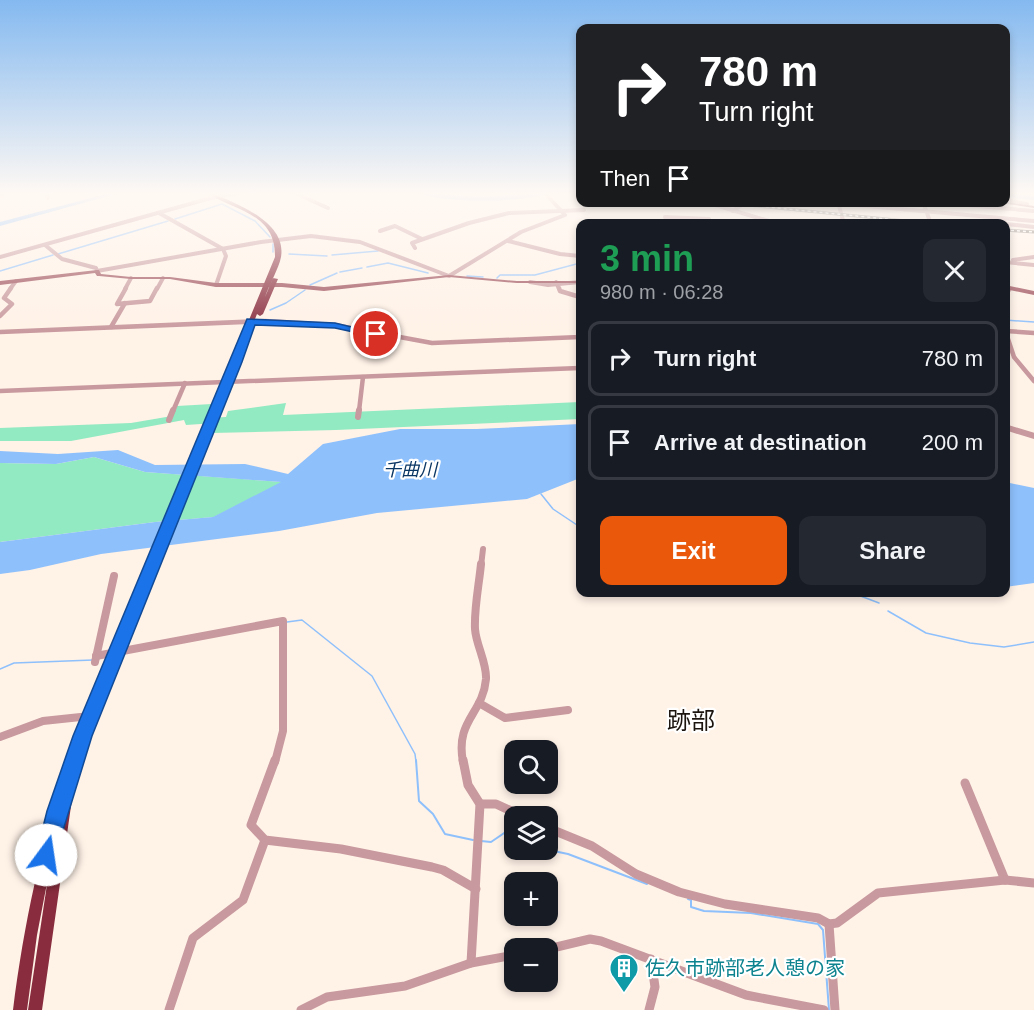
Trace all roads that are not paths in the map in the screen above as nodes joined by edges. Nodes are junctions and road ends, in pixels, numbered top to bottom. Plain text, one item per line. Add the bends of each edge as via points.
1 (62, 240) edge
2 (207, 240) edge
3 (269, 240) edge
4 (281, 240) edge
5 (351, 240) edge
6 (420, 240) edge
7 (508, 241) joint
8 (45, 245) junction
9 (414, 248) dead end
10 (223, 249) junction
11 (576, 256) edge
12 (0, 257) edge
13 (1034, 257) edge
14 (1010, 262) edge
15 (1010, 262) edge
16 (1034, 265) edge
17 (97, 271) junction
18 (449, 276) junction
19 (131, 278) junction
20 (163, 278) junction
21 (16, 281) junction
22 (576, 282) edge
23 (0, 283) edge
24 (269, 283) junction
25 (556, 284) junction
26 (216, 285) junction
27 (1010, 289) edge
28 (1034, 293) edge
29 (576, 296) edge
30 (125, 303) junction
31 (0, 316) edge
32 (254, 321) junction
33 (111, 327) junction
34 (0, 332) edge
35 (1010, 332) edge
36 (1034, 333) edge
37 (576, 337) edge
38 (1010, 345) edge
39 (576, 368) edge
40 (363, 377) junction
41 (1034, 381) edge
42 (228, 382) junction
43 (185, 383) junction
44 (0, 391) edge
45 (358, 417) dead end
46 (169, 420) dead end
47 (1010, 429) edge
48 (1034, 436) edge
49 (483, 549) dead end
50 (114, 576) dead end
51 (478, 703) junction
52 (568, 710) dead end
53 (90, 716) junction
54 (0, 737) edge
55 (70, 772) junction
56 (965, 783) dead end
57 (480, 804) junction
58 (504, 807) edge
59 (558, 831) edge
60 (265, 840) junction
61 (1005, 880) junction
62 (1034, 883) edge
63 (476, 889) junction
64 (829, 924) junction
65 (558, 947) edge
66 (504, 957) edge
67 (651, 959) junction
68 (471, 963) junction
69 (812, 1009) edge
70 (20, 1010) edge
71 (35, 1010) edge
72 (169, 1010) edge
73 (301, 1010) edge
74 (649, 1010) edge
75 (824, 1010) edge
76 (835, 1010) edge

1 - 8 street
2 - 10 street
3 - 10 street
4 - 24 highway via 285,252
5 - 18 street
6 - 9 street via 412,243
7 - 11 street
7 - 18 street
8 - 12 street
8 - 17 street via 60,259
10 - 17 street
10 - 26 street via 226,256
13 - 14 street
15 - 16 street
17 - 19 main road via 99,275
17 - 21 main road
18 - 24 main road via 324,289
18 - 25 main road
19 - 20 main road
19 - 30 street via 117,304
20 - 26 main road
20 - 30 street via 150,301
21 - 23 main road
21 - 31 street via 4,298 12,304
22 - 25 main road
24 - 26 main road
24 - 32 highway
25 - 29 street via 562,292
27 - 28 main road
30 - 33 street
32 - 33 street
32 - 37 street via 335,326 432,343
32 - 42 highway
33 - 34 street
35 - 36 street
38 - 41 street via 1016,360
39 - 40 street
40 - 42 street
40 - 45 street
42 - 43 street
42 - 53 highway
43 - 44 street
43 - 46 street
47 - 48 street
49 - 51 street via 475,629 486,678
50 - 60 street via 95,659 283,624 283,731 252,825
51 - 52 street via 505,718
51 - 57 street via 460,745 468,785
53 - 54 street via 44,721
53 - 55 highway
55 - 70 highway via 46,855
55 - 71 highway
56 - 61 street
57 - 58 street
57 - 63 street
59 - 64 street via 604,853 637,875 682,892 720,903 818,918
60 - 63 street via 341,849 432,867
60 - 72 street via 243,900 193,938
61 - 62 street
61 - 64 street via 878,893 837,923
63 - 68 street
64 - 76 street
65 - 67 street via 590,939
66 - 68 street
67 - 69 street via 746,995
67 - 74 street via 655,987
68 - 73 street via 381,992 327,997
69 - 75 street

